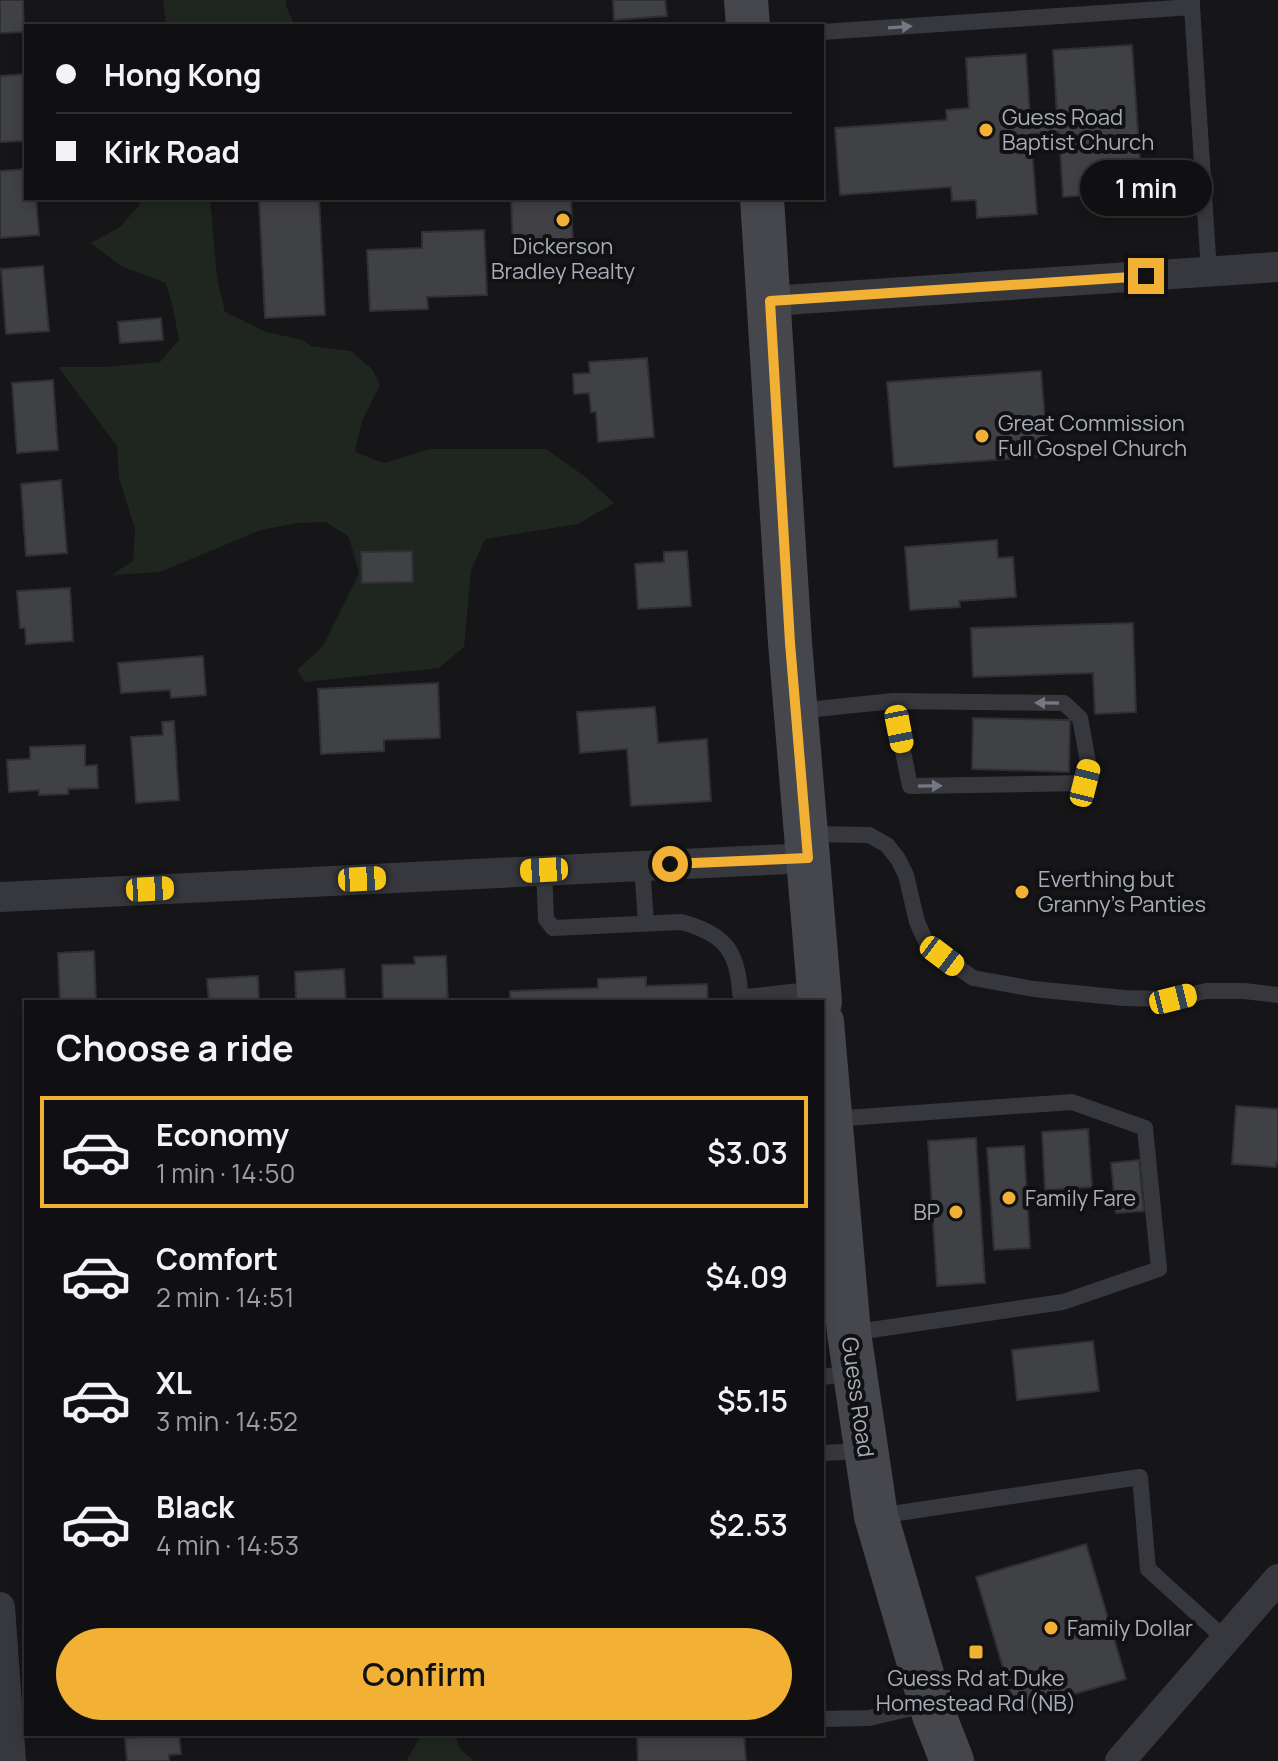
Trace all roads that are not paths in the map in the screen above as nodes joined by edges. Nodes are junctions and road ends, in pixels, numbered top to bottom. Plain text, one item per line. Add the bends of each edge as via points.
1 (746, 0) edge
2 (1192, 4) edge
3 (748, 24) edge
4 (824, 32) edge
5 (762, 200) edge
6 (1278, 267) edge
7 (1209, 272) junction
8 (770, 301) junction
9 (893, 701) junction
10 (796, 711) junction
11 (807, 846) junction
12 (642, 866) junction
13 (544, 870) junction
14 (0, 897) edge
15 (646, 923) junction
16 (1278, 995) edge
17 (774, 1000) edge
18 (820, 1000) edge
19 (824, 1081) edge
20 (826, 1119) edge
21 (830, 1209) edge
22 (842, 1361) edge
23 (866, 1451) junction
24 (824, 1453) edge
25 (876, 1516) junction
26 (1278, 1579) edge
27 (0, 1607) edge
28 (1224, 1638) junction
29 (930, 1703) junction
30 (824, 1719) edge
31 (11, 1761) edge
32 (952, 1761) edge
33 (1120, 1761) edge

1 - 3 main road
4 -> 2 lane
2 - 7 lane
5 - 8 main road, Guess Road
6 - 7 street
7 - 8 street
8 - 10 main road, Guess Road
9 -> 9 lane via 910,786 1085,783 1089,767 1080,718 1064,703
9 - 10 lane
10 - 11 main road, Guess Road
11 - 12 street
11 - 16 lane via 869,835 887,845 906,875 928,946 973,978 1124,998 1173,999 1206,991
11 - 18 main road, Guess Road
12 - 13 street
12 - 15 lane
13 - 14 street
13 - 15 lane via 546,919 553,928
15 - 17 lane via 701,927 726,943 739,971 740,993
19 - 20 main road, Guess Road
20 - 21 main road, Guess Road
20 - 22 lane via 1072,1102 1145,1128 1159,1269 1063,1302
21 - 22 main road, Guess Road
22 - 23 main road, Guess Road
23 - 24 lane
23 - 25 main road, Guess Road
25 - 28 lane via 1140,1477 1148,1569
25 - 29 main road, Guess Road
26 - 28 street
27 - 31 street
28 - 33 street
29 - 30 lane via 869,1718
29 - 32 main road, Guess Road

